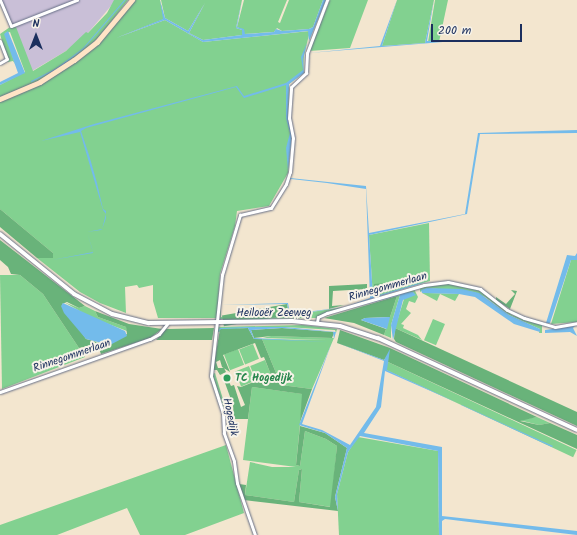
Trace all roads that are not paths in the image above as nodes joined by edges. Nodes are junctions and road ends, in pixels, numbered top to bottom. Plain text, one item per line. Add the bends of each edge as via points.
1 (0, 0) edge
2 (77, 0) edge
3 (129, 0) edge
4 (132, 0) edge
5 (328, 0) edge
6 (111, 27) junction
7 (0, 40) edge
8 (0, 64) edge
9 (0, 99) edge
10 (0, 234) edge
11 (317, 322) junction
12 (218, 323) junction
13 (577, 323) edge
14 (167, 324) junction
15 (0, 392) edge
16 (577, 430) edge
17 (255, 535) edge

1 - 2 street via 11,26
3 - 6 main road
4 - 6 main road
5 - 12 street, Hogedijk via 307,53 306,73 291,88 289,118 293,136 288,180 271,208 244,212 240,216 222,272
6 - 9 main road via 85,52 60,70
7 - 8 street via 7,59
10 - 14 street, Heilooër Zeeweg via 89,304 139,321
11 - 12 street, Heilooër Zeeweg
11 - 13 street, Rinnegommerlaan via 318,317 327,312 424,284 448,282 480,289 507,310 524,318 555,327
11 - 16 street, Heilooër Zeeweg via 378,338
12 - 14 street, Heilooër Zeeweg
12 - 17 street, Hogedijk via 211,366 212,380 223,413 224,433 234,461 237,483
14 - 15 street, Rinnegommerlaan via 159,334 150,339

